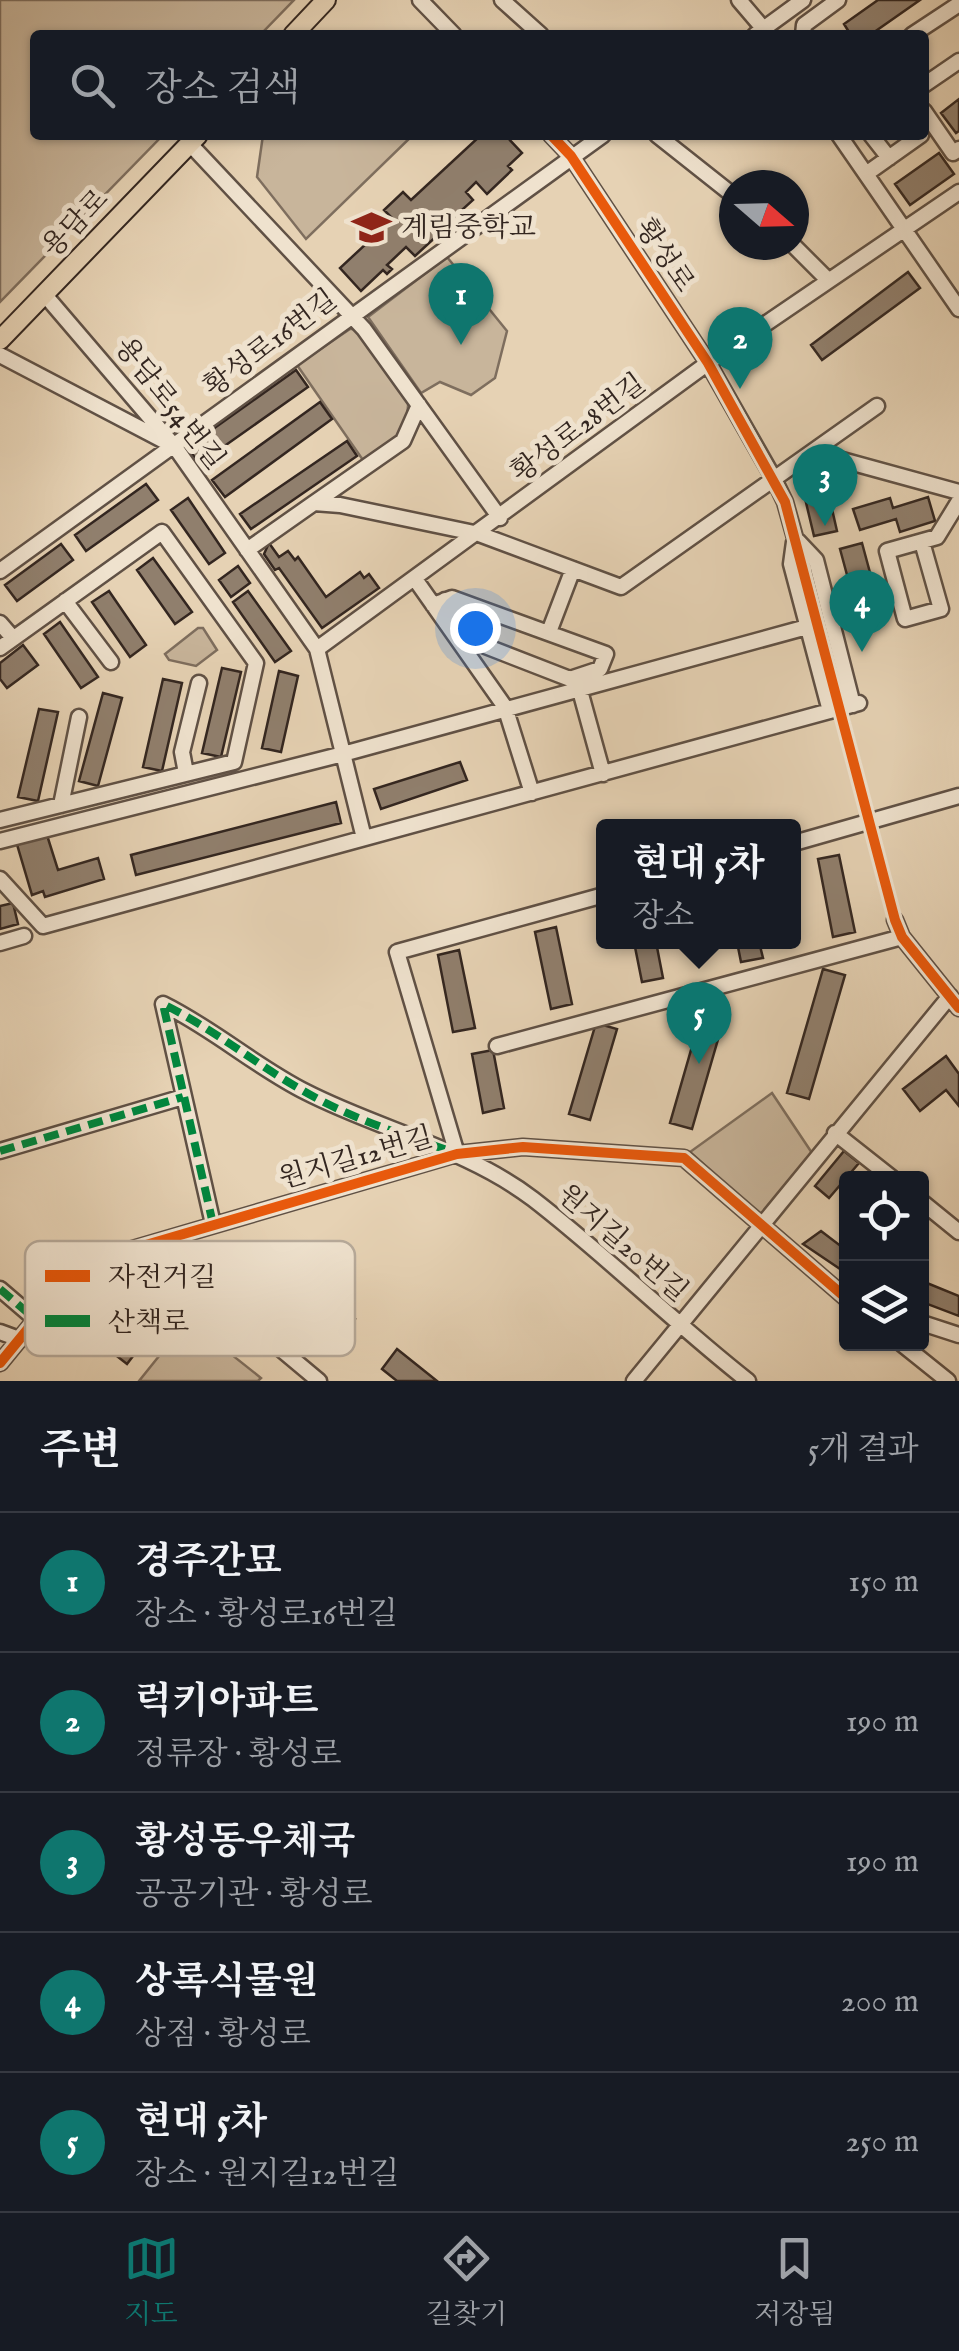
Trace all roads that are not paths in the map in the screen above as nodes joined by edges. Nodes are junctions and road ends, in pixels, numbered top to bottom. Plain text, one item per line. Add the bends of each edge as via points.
1 (326, 0) edge
2 (420, 0) edge
3 (502, 0) edge
4 (740, 0) edge
5 (803, 0) edge
6 (838, 0) edge
7 (959, 4) edge
8 (298, 30) edge
9 (449, 30) edge
10 (535, 30) edge
11 (761, 30) edge
12 (767, 30) edge
13 (804, 30) edge
14 (920, 30) edge
15 (959, 60) edge
16 (929, 81) edge
17 (929, 133) edge
18 (194, 140) edge
19 (556, 140) edge
20 (595, 140) edge
21 (663, 140) edge
22 (842, 140) edge
23 (876, 140) edge
24 (914, 140) edge
25 (959, 149) edge
26 (571, 156) junction
27 (889, 158) junction
28 (866, 174) junction
29 (719, 184) edge
30 (959, 192) edge
31 (905, 230) junction
32 (809, 260) edge
33 (828, 280) junction
34 (45, 295) junction
35 (959, 308) edge
36 (352, 314) junction
37 (0, 340) edge
38 (0, 355) edge
39 (708, 363) junction
40 (418, 405) junction
41 (876, 406) dead end
42 (175, 447) junction
43 (813, 452) junction
44 (773, 477) junction
45 (959, 492) edge
46 (959, 501) edge
47 (314, 503) junction
48 (500, 518) junction
49 (479, 534) junction
50 (795, 536) junction
51 (922, 542) junction
52 (247, 550) junction
53 (573, 569) junction
54 (0, 570) edge
55 (804, 570) tunnel mouth
56 (415, 580) junction
57 (65, 600) junction
58 (439, 602) junction
59 (0, 623) edge
60 (807, 627) junction
61 (549, 632) junction
62 (6, 643) edge
63 (317, 648) junction
64 (111, 662) dead end
65 (199, 684) dead end
66 (580, 687) junction
67 (505, 707) junction
68 (830, 711) junction
69 (80, 718) dead end
70 (344, 754) junction
71 (186, 774) junction
72 (604, 774) junction
73 (532, 794) junction
74 (959, 796) edge
75 (61, 805) junction
76 (0, 820) edge
77 (364, 838) junction
78 (0, 841) edge
79 (801, 841) edge
80 (0, 878) edge
81 (596, 897) edge
82 (896, 920) tunnel mouth
83 (24, 936) dead end
84 (902, 937) junction
85 (0, 944) edge
86 (955, 1002) edge
87 (497, 1046) dead end
88 (182, 1098) junction
89 (835, 1133) junction
90 (0, 1151) edge
91 (457, 1154) junction
92 (883, 1171) edge
93 (929, 1208) edge
94 (213, 1224) junction
95 (760, 1225) junction
96 (959, 1232) edge
97 (160, 1241) edge
98 (0, 1289) edge
99 (839, 1292) edge
100 (25, 1310) edge
101 (929, 1325) edge
102 (680, 1328) junction
103 (0, 1332) edge
104 (25, 1333) edge
105 (959, 1335) edge
106 (20, 1339) junction
107 (911, 1351) edge
108 (289, 1356) edge
109 (0, 1363) edge
110 (319, 1381) edge
111 (634, 1381) edge
112 (748, 1381) edge
113 (948, 1381) edge

1 - 8 main road
2 - 9 street
3 - 10 street
4 - 11 street
5 - 12 street
6 - 13 street
7 - 14 street
15 - 16 street
17 - 25 street via 953,153
18 - 34 main road, 용담로
18 - 36 street, 용담로
19 - 26 street, 황성로
20 - 26 street, 황성로16번길
21 - 29 street
22 - 28 street
23 - 27 street
24 - 27 street
26 - 36 street, 황성로16번길
26 - 39 street, 황성로
27 - 28 street
28 - 31 street
30 - 31 street, 황성로28번길
31 - 33 street, 황성로28번길
31 - 35 street
32 - 33 street
33 - 39 street, 황성로28번길
34 - 37 main road, 용담로
34 - 42 street, 용담로54번길
36 - 40 street, 용담로
36 - 42 street, 황성로16번길
38 - 42 street
39 - 44 street, 황성로
39 - 48 street, 황성로28번길
40 - 47 street via 403,440
40 - 48 street, 용담로
41 - 43 street
42 - 52 street, 용담로54번길
42 - 54 street, 황성로16번길
43 - 44 street
43 - 45 street
44 - 50 street, 황성로
44 - 53 street via 621,588
46 - 51 street via 937,537
47 - 49 street
47 - 52 street
48 - 49 street, 황성로28번길
49 - 53 street
49 - 56 street, 황성로28번길
50 - 55 street, 황성로
50 - 60 street via 791,564
50 - 68 street via 816,560 856,704
51 - 51 street via 886,551 906,619 940,609
52 - 63 street, 용담로54번길
53 - 61 street
56 - 58 street
56 - 63 street, 황성로28번길
57 - 62 street
57 - 64 street
57 - 71 street via 162,532 256,663 234,762
58 - 61 street via 452,598
58 - 61 street via 480,644 570,679 600,669 606,654
58 - 67 street
59 - 62 street
60 - 66 street
60 - 68 street
63 - 70 street, 용담로54번길
65 - 71 street via 182,752
66 - 67 street
66 - 72 street
67 - 70 street
67 - 73 street
68 - 72 street
69 - 75 street
70 - 77 street, 용담로54번길
70 - 78 street
71 - 75 street
72 - 73 street
73 - 77 street
74 - 79 street
75 - 76 street
77 - 80 street via 43,926
81 - 91 street, 원지길12번길 via 397,952
82 - 84 street
83 - 85 street
84 - 86 street
84 - 87 street
86 - 89 street
88 - 90 street
88 - 91 street, 원지길12번길 via 164,1004 300,1089 370,1124
88 - 94 street, 원지길12번길
89 - 92 street
89 - 95 street
91 - 94 street, 원지길12번길
91 - 95 street, 원지길12번길 via 523,1147 684,1158
91 - 102 street, 원지길20번길 via 532,1198
93 - 96 street
94 - 97 street, 원지길12번길
95 - 99 street, 원지길12번길
95 - 102 street
98 - 100 street
101 - 105 street
102 - 111 street
102 - 112 street, 원지길20번길
103 - 106 street
104 - 106 street, 원지길12번길
106 - 109 street, 원지길12번길
107 - 113 street
108 - 110 street

